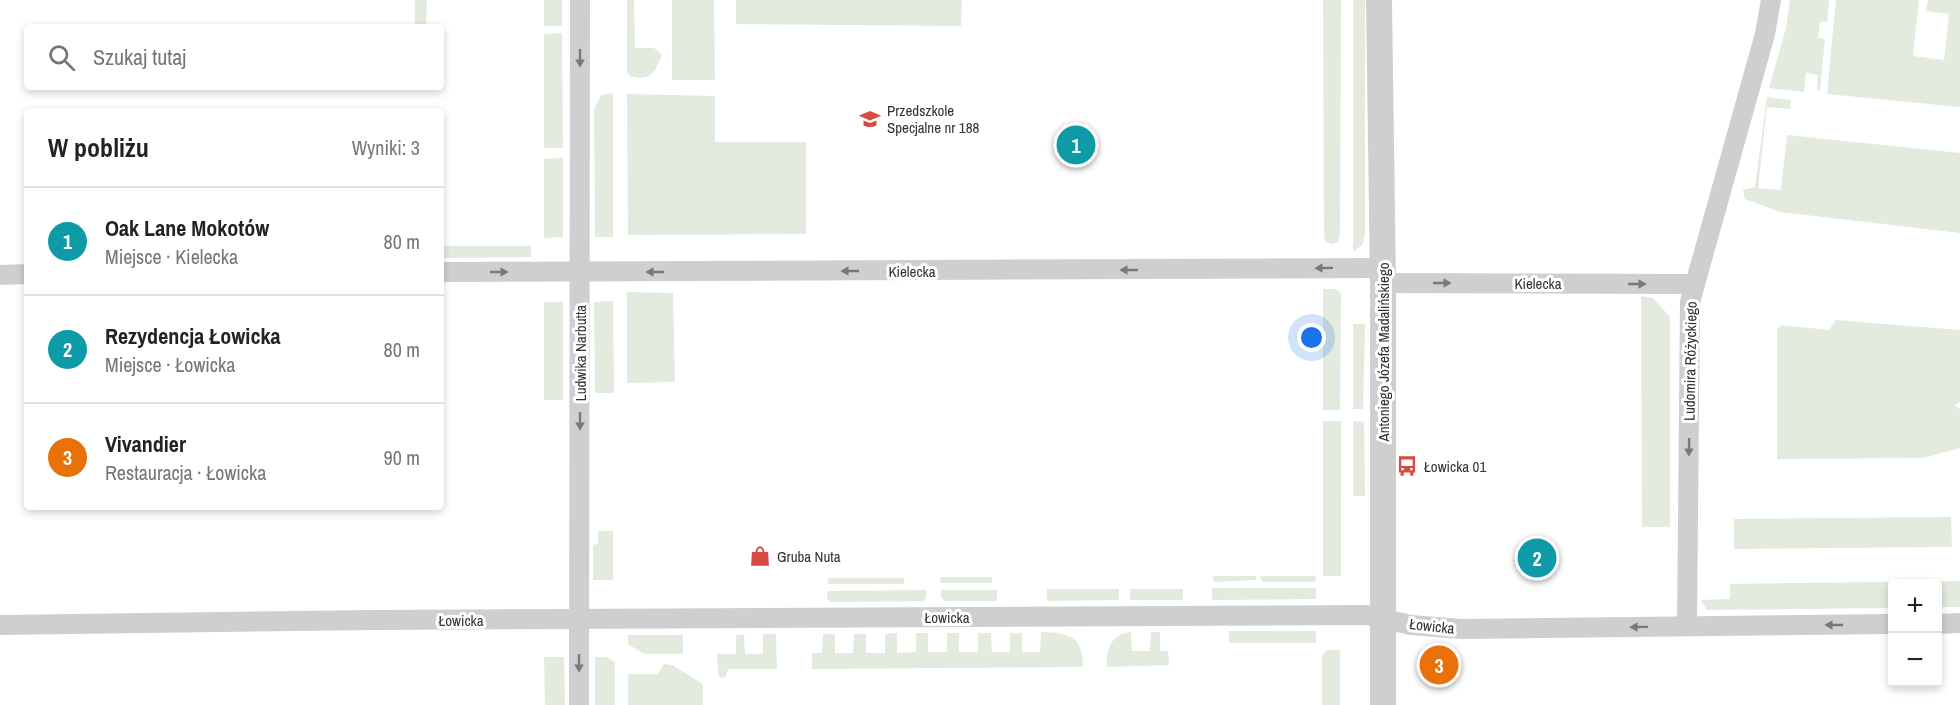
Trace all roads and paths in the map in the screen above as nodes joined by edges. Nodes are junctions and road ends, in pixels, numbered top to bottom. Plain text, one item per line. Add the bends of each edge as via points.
1 (580, 0) edge
2 (1379, 0) edge
3 (1772, 0) edge
4 (580, 272) junction
5 (444, 273) edge
6 (0, 274) edge
7 (24, 274) edge
8 (1383, 275) junction
9 (1693, 284) junction
10 (1383, 618) junction
11 (580, 620) junction
12 (1960, 623) edge
13 (1888, 624) edge
14 (1942, 624) edge
15 (0, 625) edge
16 (1687, 626) junction
17 (579, 705) edge
18 (1383, 705) edge

1 -> 4 street, Ludwika Narbutta
2 - 8 street, Antoniego Józefa Madalińskiego
3 - 9 street, Ludomira Różyckiego
5 -> 4 street, Kielecka
8 -> 4 street, Kielecka
4 -> 11 street, Ludwika Narbutta
6 - 7 street
8 -> 9 street, Kielecka
8 - 10 street, Antoniego Józefa Madalińskiego
9 -> 16 street, Ludomira Różyckiego
10 - 11 street, Łowicka via 1333,615
16 -> 10 street, Łowicka via 1461,628 1411,625
10 - 18 street, Antoniego Józefa Madalińskiego
11 - 15 street, Łowicka
11 -> 17 street, Ludwika Narbutta
12 - 14 street
13 -> 16 street, Łowicka

